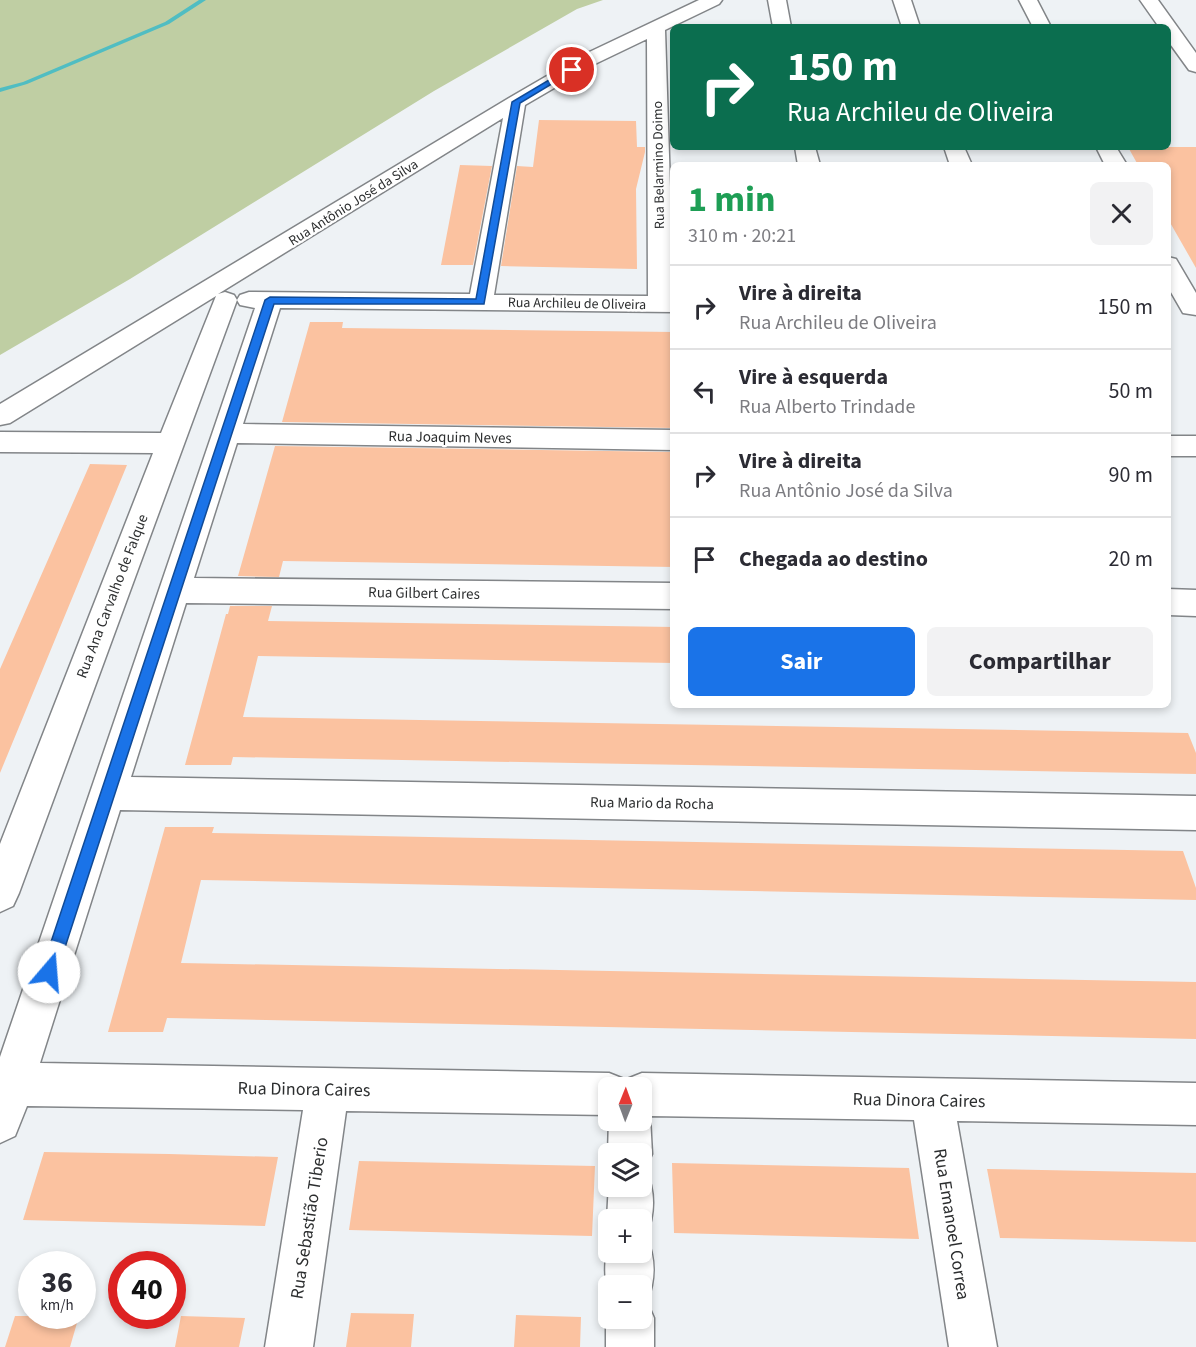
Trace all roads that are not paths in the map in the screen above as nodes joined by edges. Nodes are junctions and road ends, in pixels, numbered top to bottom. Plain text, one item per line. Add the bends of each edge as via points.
1 (713, 0) edge
2 (777, 0) edge
3 (902, 0) edge
4 (1028, 0) edge
5 (1149, 0) edge
6 (781, 24) edge
7 (910, 24) edge
8 (1040, 24) edge
9 (1166, 24) edge
10 (656, 27) junction
11 (1171, 30) edge
12 (1190, 51) edge
13 (1196, 66) edge
14 (516, 102) junction
15 (1171, 271) edge
16 (193, 300) junction
17 (225, 300) junction
18 (270, 300) junction
19 (481, 302) junction
20 (667, 304) edge
21 (1186, 308) edge
22 (0, 416) edge
23 (226, 433) junction
24 (670, 440) edge
25 (0, 442) edge
26 (170, 444) junction
27 (1171, 446) edge
28 (1196, 446) edge
29 (175, 590) junction
30 (670, 596) edge
31 (1171, 602) edge
32 (1196, 603) edge
33 (108, 793) junction
34 (1196, 813) edge
35 (0, 893) edge
36 (328, 1089) junction
37 (598, 1094) edge
38 (652, 1094) edge
39 (4, 1096) edge
40 (932, 1100) junction
41 (1196, 1104) edge
42 (630, 1329) edge
43 (289, 1347) edge
44 (630, 1347) edge
45 (973, 1347) edge

1 - 10 street, Rua Antônio José da Silva
2 - 6 street
3 - 7 street
4 - 8 street
5 - 9 street
10 - 14 street, Rua Antônio José da Silva
10 - 20 street, Rua Belarmino Doimo
11 - 12 street
12 - 13 street
14 - 16 street, Rua Antônio José da Silva
14 - 19 street
15 - 21 street
16 - 17 street, Rua Archileu de Oliveira
16 - 22 street, Rua Antônio José da Silva
17 - 18 street, Rua Archileu de Oliveira
17 - 26 street, Rua Ana Carvalho de Falque
18 - 19 street, Rua Archileu de Oliveira
18 - 23 street
19 - 20 street, Rua Archileu de Oliveira
23 - 24 street, Rua Joaquim Neves
23 - 29 street
25 - 26 street
26 - 35 street, Rua Ana Carvalho de Falque
27 - 28 street
29 - 30 street, Rua Gilbert Caires
29 - 33 street
31 - 32 street
33 - 34 street, Rua Mario da Rocha
33 - 39 street
36 - 37 street, Rua Dinora Caires
36 - 39 street, Rua Dinora Caires
36 - 43 street, Rua Sebastião Tiberio
38 - 40 street, Rua Dinora Caires
40 - 41 street, Rua Dinora Caires
40 - 45 street, Rua Emanoel Correa
42 - 44 street

